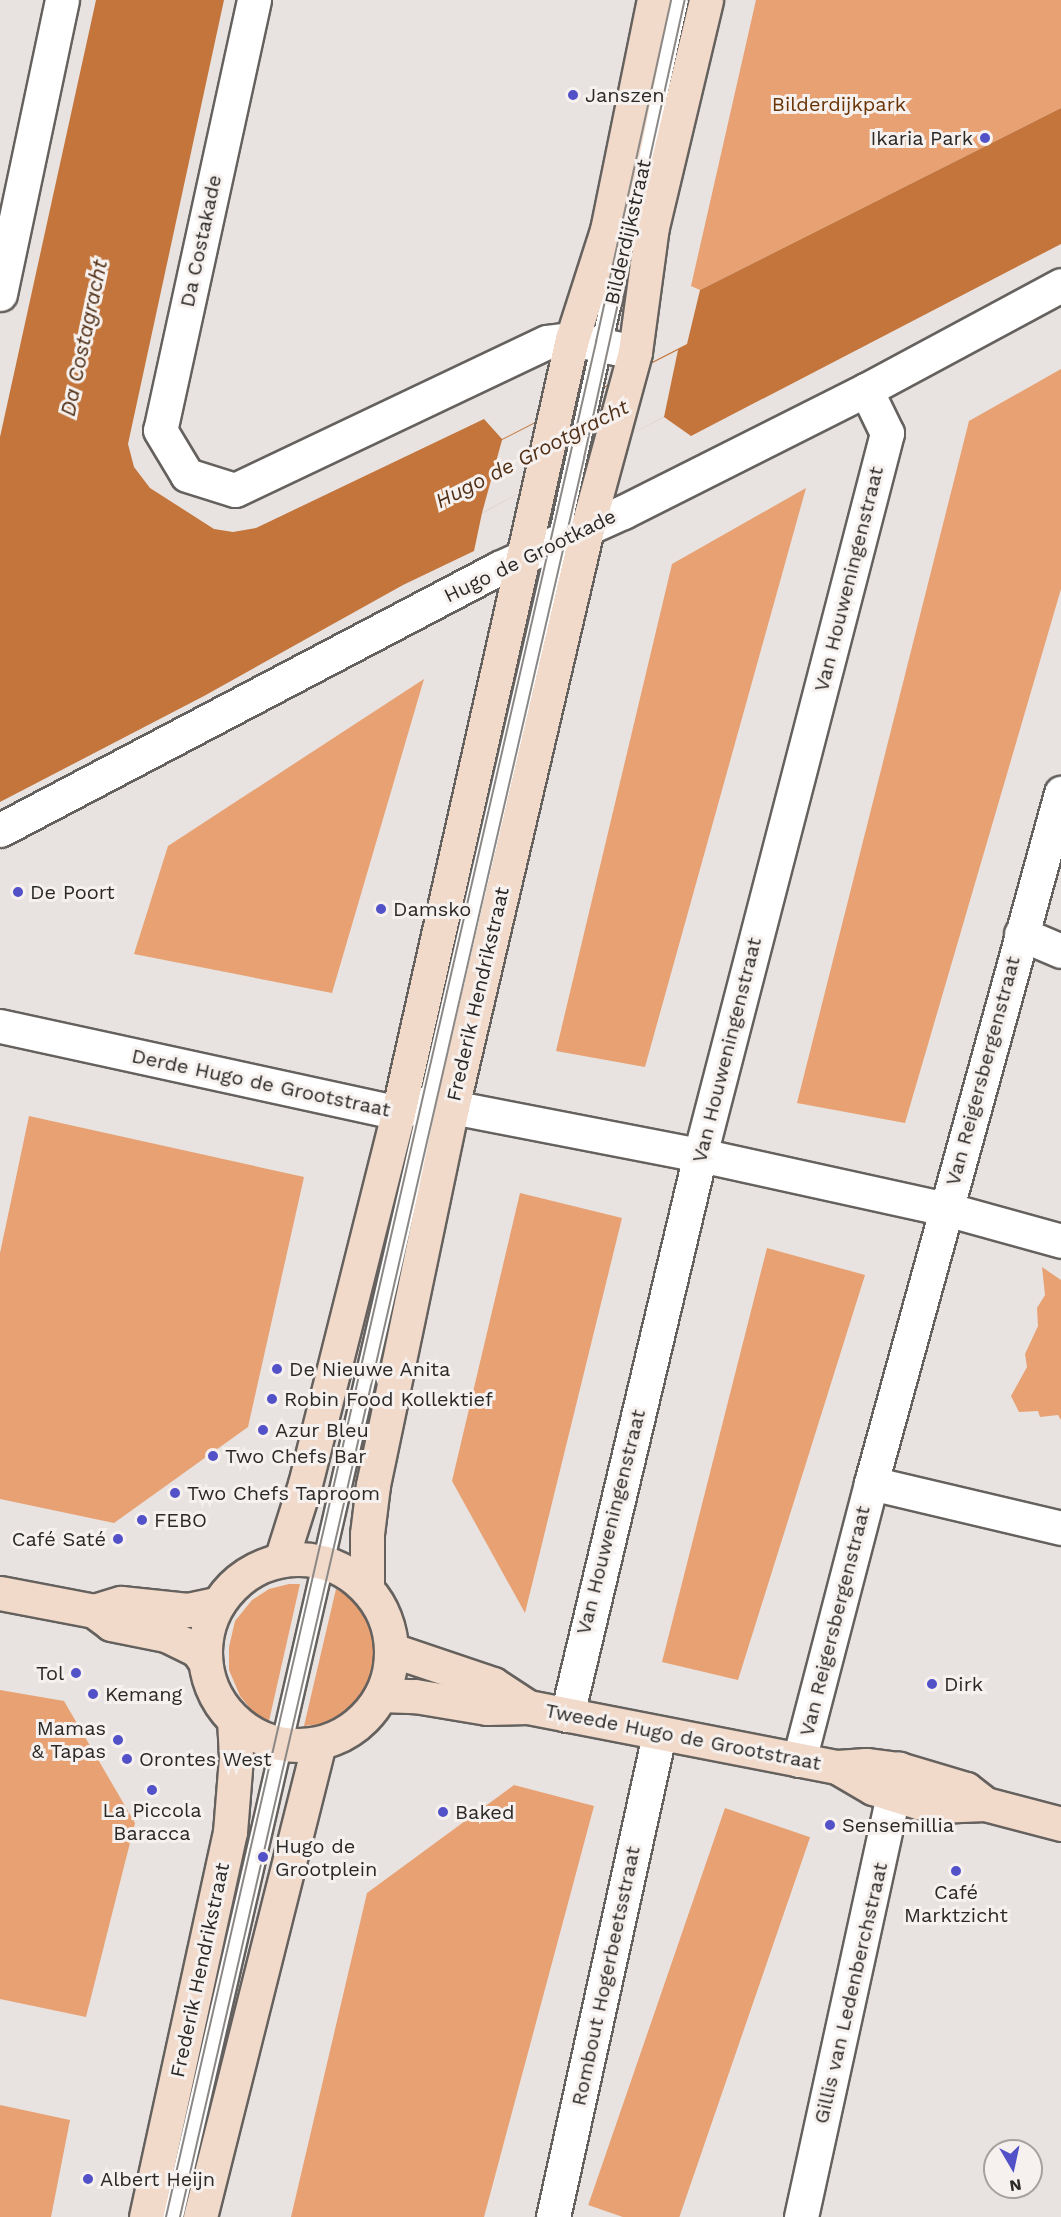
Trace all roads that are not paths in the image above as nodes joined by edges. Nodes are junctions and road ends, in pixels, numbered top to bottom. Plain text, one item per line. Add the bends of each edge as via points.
1 (62, 0) edge
2 (254, 0) edge
3 (654, 0) edge
4 (678, 0) edge
5 (706, 0) edge
6 (1061, 285) edge
7 (0, 294) edge
8 (587, 342) junction
9 (619, 381) junction
10 (866, 390) junction
11 (562, 456) junction
12 (573, 535) junction
13 (524, 557) junction
14 (1061, 793) edge
15 (0, 830) edge
16 (1020, 934) junction
17 (1061, 951) edge
18 (0, 1026) edge
19 (426, 1108) junction
20 (700, 1155) junction
21 (946, 1209) junction
22 (1061, 1241) edge
23 (871, 1483) junction
24 (1061, 1528) edge
25 (280, 1560) junction
26 (324, 1562) junction
27 (367, 1588) junction
28 (0, 1593) edge
29 (217, 1604) junction
30 (94, 1611) junction
31 (392, 1650) junction
32 (204, 1660) junction
33 (381, 1695) junction
34 (528, 1707) junction
35 (567, 1715) junction
36 (234, 1720) junction
37 (659, 1734) junction
38 (282, 1744) junction
39 (319, 1744) junction
40 (799, 1760) junction
41 (897, 1782) junction
42 (1061, 1824) edge
43 (146, 2217) edge
44 (173, 2217) edge
45 (200, 2217) edge
46 (553, 2217) edge
47 (801, 2217) edge

1 - 7 street
2 - 8 street, Da Costakade via 160,430 187,475 235,490 548,342
3 - 8 street, Bilderdijkstraat
4 - 8 lane, Bilderdijkstraat
5 - 9 street, Bilderdijkstraat
6 - 10 street, Hugo de Grootkade
8 - 9 street
8 - 9 lane, Bilderdijkstraat
8 - 11 street, Bilderdijkstraat via 556,411
9 - 11 lane, Bilderdijkstraat
9 - 12 street, Frederik Hendrikstraat via 610,445
10 - 12 street, Hugo de Grootkade
10 - 20 street, Van Houweningenstraat via 887,433
11 - 12 lane, Frederik Hendrikstraat
11 - 13 street, Frederik Hendrikstraat via 542,481
12 - 13 street, Hugo de Grootkade
12 - 19 street, Frederik Hendrikstraat
13 - 15 street, Hugo de Grootkade
13 - 19 street, Frederik Hendrikstraat
14 - 16 street, Van Reigersbergenstraat
16 - 17 street, Van Reigersbergenstraat
16 - 21 street, Van Reigersbergenstraat
18 - 19 street, Derde Hugo de Grootstraat
19 - 20 street, Derde Hugo de Grootstraat
19 - 25 street, Frederik Hendrikstraat
19 - 26 lane, Frederik Hendrikstraat
19 - 27 street, Frederik Hendrikstraat via 373,1485 367,1534
20 - 21 street, Derde Hugo de Grootstraat
20 - 35 street, Van Houweningenstraat
21 - 22 street, Van Reigersbergenstraat
21 - 23 street, Van Reigersbergenstraat
23 - 24 street, Van Reigersbergenstraat
23 - 40 street, Van Reigersbergenstraat
25 - 26 street
25 - 29 street via 242,1576
26 - 27 street via 342,1569
26 - 38 lane
27 - 31 street via 386,1620
28 - 30 street
29 - 30 street via 188,1610 121,1603
29 - 32 street via 206,1631
30 - 32 street via 111,1624 166,1635 196,1650
31 - 33 street
31 - 34 street, Tweede Hugo de Grootstraat via 493,1684
32 - 36 street via 219,1703
33 - 34 street, Tweede Hugo de Grootstraat via 415,1695 487,1708
33 - 39 street via 362,1720
34 - 35 street, Tweede Hugo de Grootstraat
35 - 37 street, Tweede Hugo de Grootstraat
36 - 38 street via 250,1732
36 - 43 street, Frederik Hendrikstraat via 236,1757 230,1832
37 - 40 street, Tweede Hugo de Grootstraat
37 - 46 street, Rombout Hogerbeetsstraat
38 - 39 street
38 - 44 lane, Frederik Hendrikstraat
39 - 45 street
40 - 41 street, Tweede Hugo de Grootstraat via 837,1767 860,1782
41 - 42 street, Tweede Hugo de Grootstraat via 966,1789 985,1804
41 - 47 street, Gillis van Ledenberchstraat

